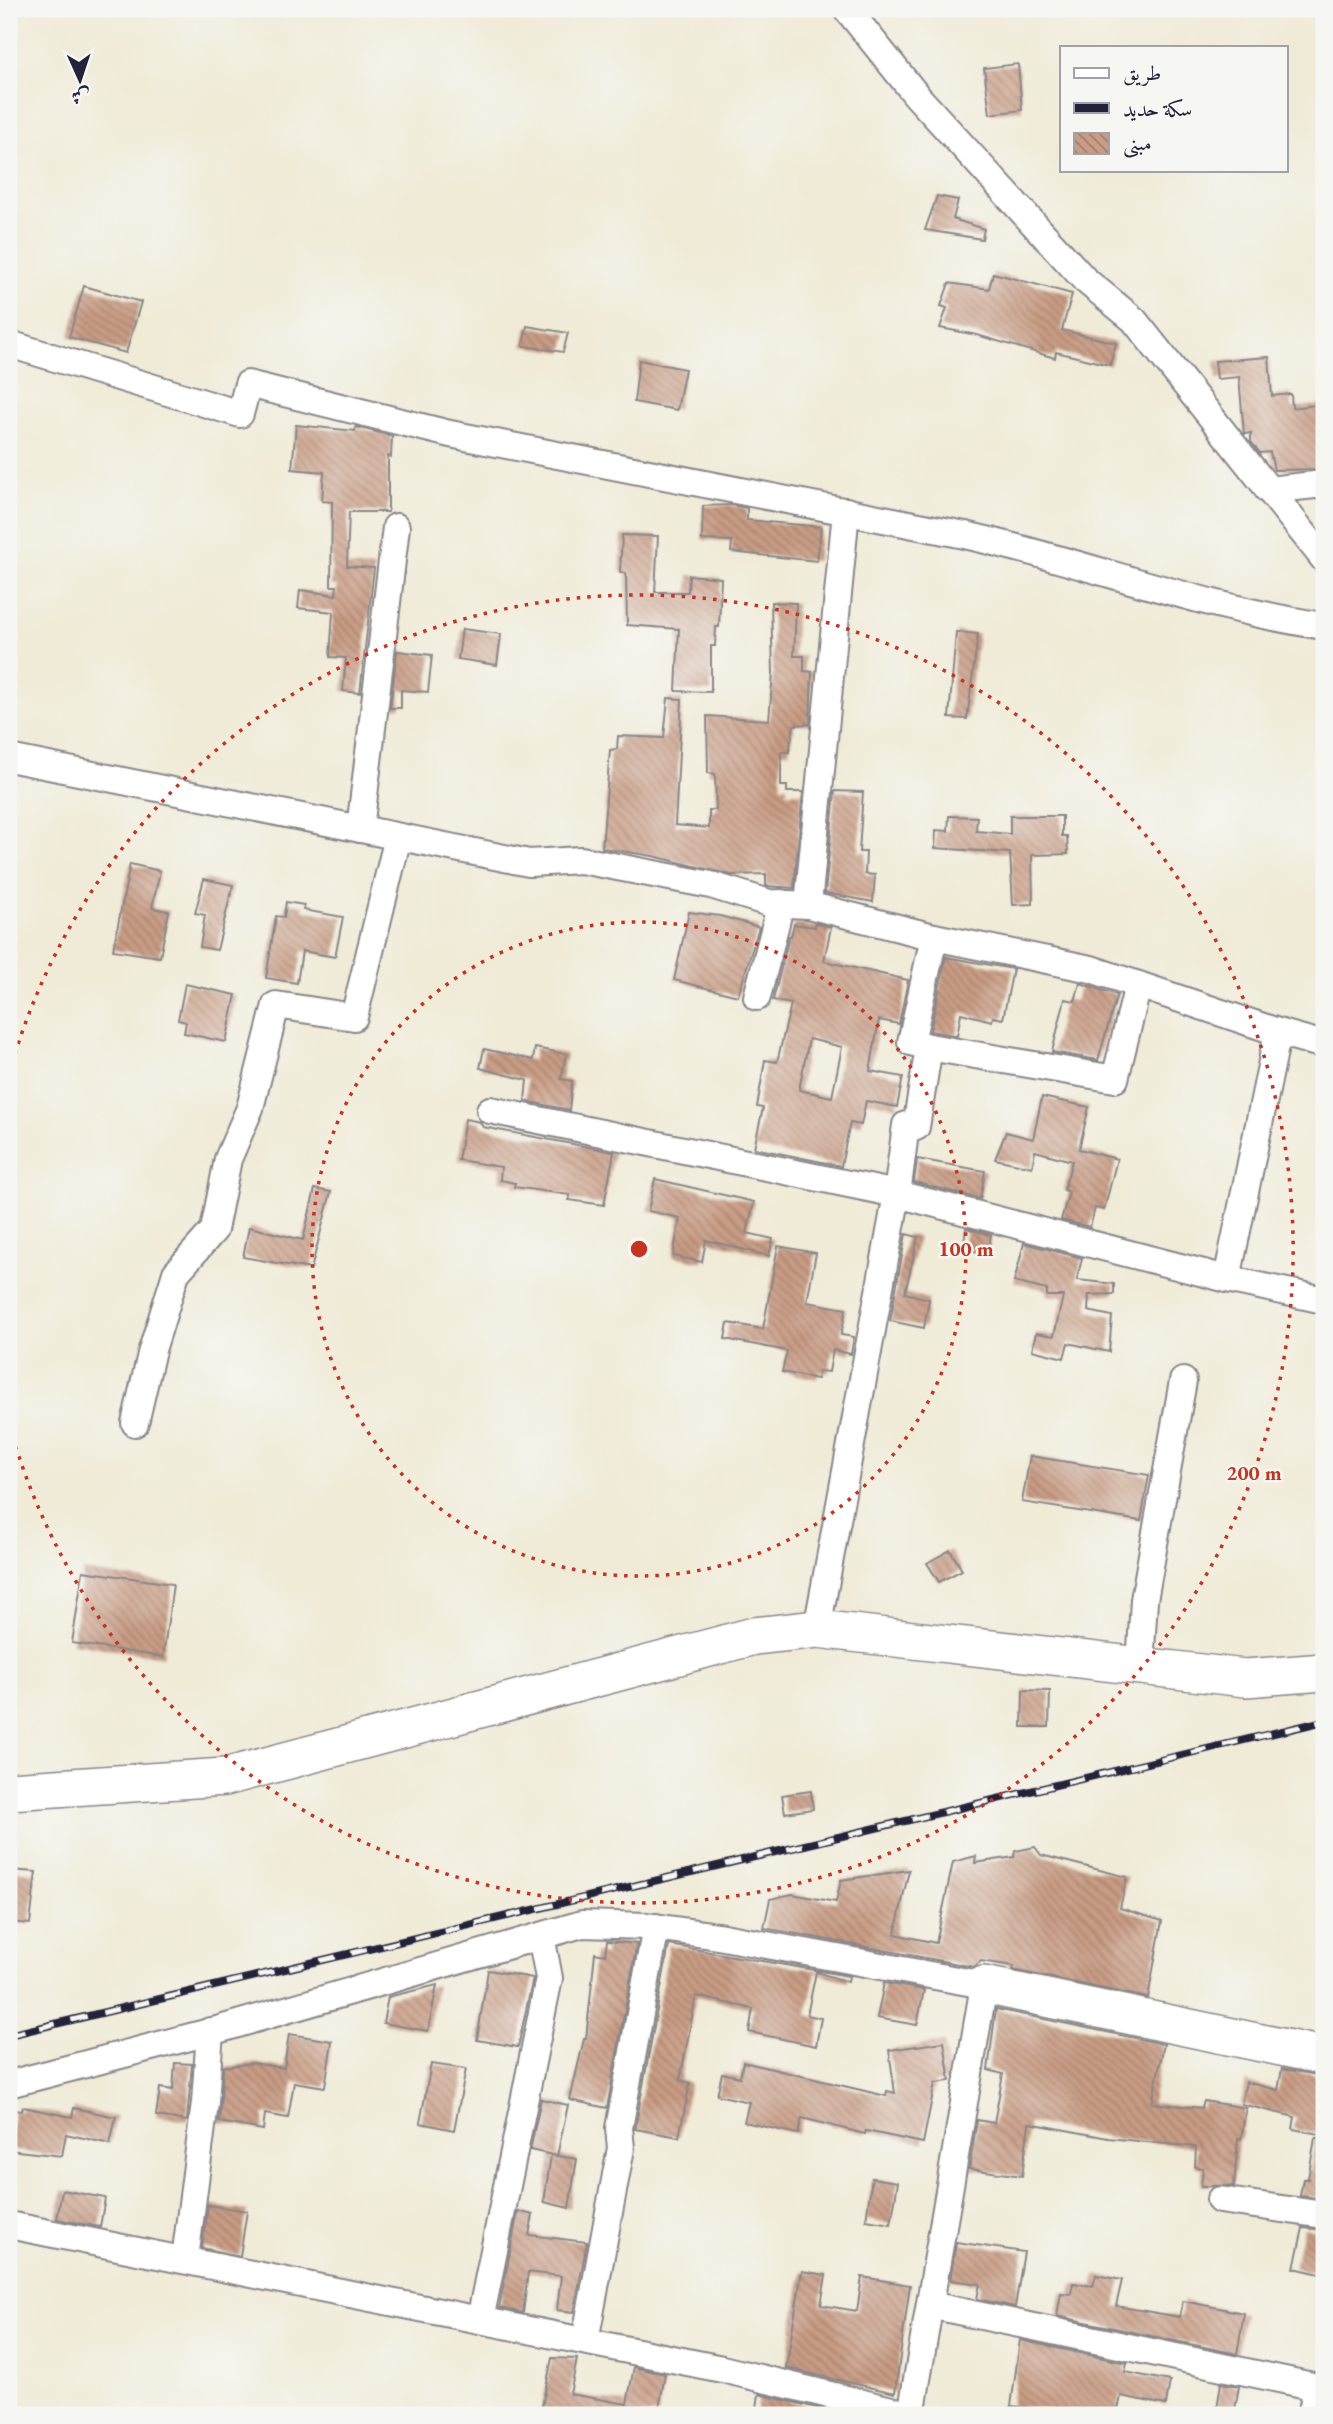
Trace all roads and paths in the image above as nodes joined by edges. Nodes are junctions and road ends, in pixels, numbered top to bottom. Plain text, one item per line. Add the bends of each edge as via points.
1 (847, 9) edge
2 (9, 344) edge
3 (1324, 484) edge
4 (1268, 490) junction
5 (846, 511) junction
6 (396, 527) dead end
7 (1324, 559) edge
8 (1324, 626) edge
9 (9, 758) edge
10 (360, 829) junction
11 (398, 837) junction
12 (781, 903) junction
13 (808, 905) junction
14 (934, 936) junction
15 (1138, 985) junction
16 (757, 997) dead end
17 (1278, 1032) junction
18 (1324, 1045) edge
19 (929, 1047) junction
20 (490, 1110) dead end
21 (897, 1194) junction
22 (1227, 1279) junction
23 (1324, 1300) edge
24 (1183, 1381) dead end
25 (135, 1423) dead end
26 (817, 1629) junction
27 (1140, 1666) junction
28 (1324, 1672) edge
29 (9, 1791) edge
30 (656, 1927) junction
31 (541, 1936) junction
32 (984, 1985) junction
33 (210, 2031) junction
34 (1324, 2056) edge
35 (9, 2084) edge
36 (1220, 2200) dead end
37 (1324, 2215) edge
38 (9, 2225) edge
39 (185, 2259) junction
40 (930, 2305) junction
41 (480, 2320) junction
42 (585, 2341) junction
43 (911, 2415) edge
44 (1311, 2415) edge

1 - 4 street via 917,96 1084,280 1134,320
2 - 5 street via 240,414 248,384 450,434
3 - 4 street
4 - 7 street
5 - 8 street via 1020,547 1260,616
5 - 13 street
6 - 10 street
9 - 10 street
10 - 11 street
11 - 12 street via 529,863 581,860
11 - 25 street via 354,1017 276,1005 250,1108 228,1159 214,1230 176,1273
12 - 13 street
12 - 16 street
13 - 14 street
14 - 15 street via 1091,969
14 - 19 street via 911,1042
15 - 17 street
15 - 19 street via 1115,1079
17 - 18 street
17 - 22 street
19 - 21 street via 916,1126 906,1125
20 - 21 street
21 - 22 street
21 - 26 street
22 - 23 street
24 - 27 street via 1144,1600
26 - 27 street
26 - 29 street via 754,1636 225,1777
27 - 28 street via 1245,1678
30 - 31 street via 582,1924
30 - 32 street
30 - 42 street
31 - 33 street
31 - 41 street via 549,1978
32 - 34 street
32 - 40 street
33 - 35 street
33 - 39 street
36 - 37 street
38 - 39 street
39 - 41 street
40 - 43 street
40 - 44 street via 1317,2386
41 - 42 street
42 - 43 street

